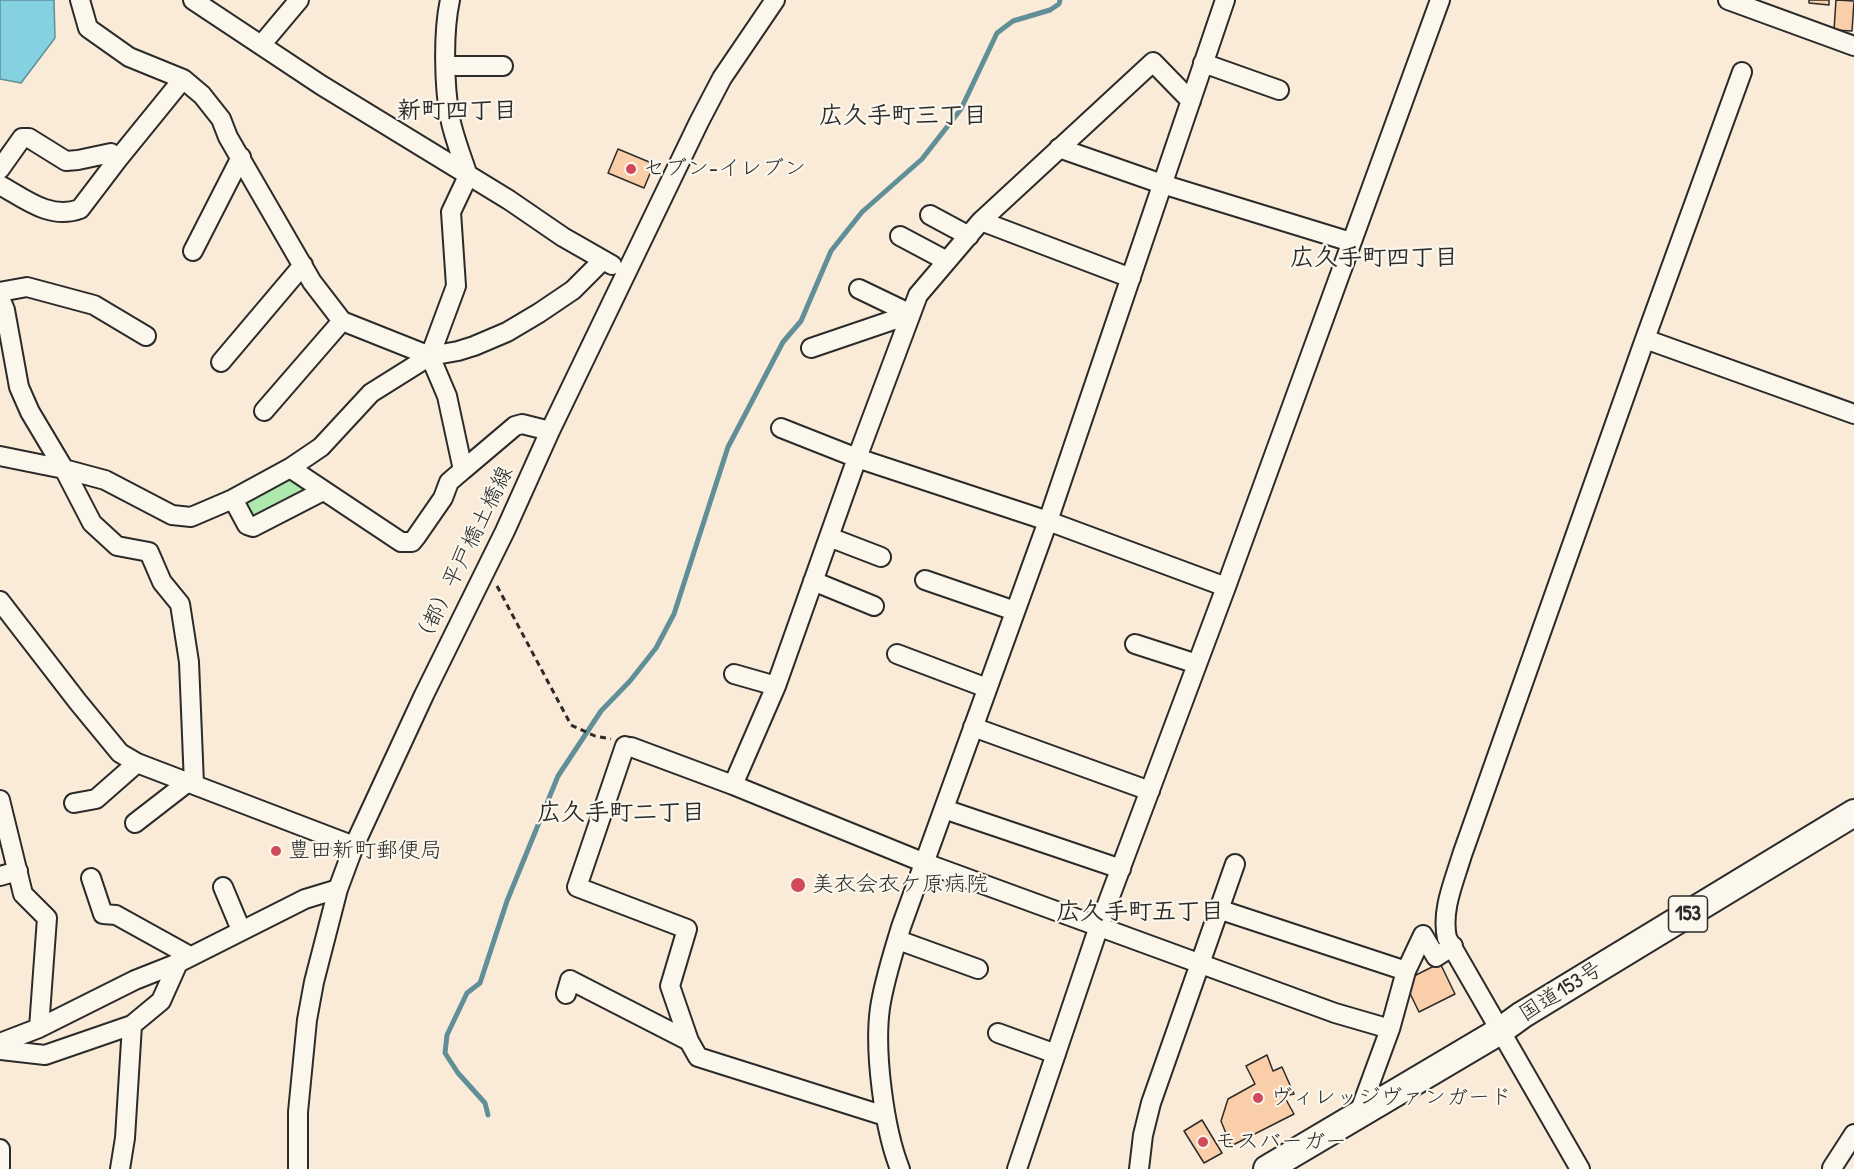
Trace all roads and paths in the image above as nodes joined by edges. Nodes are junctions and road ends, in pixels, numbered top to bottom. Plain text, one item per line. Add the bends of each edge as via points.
1 (80, 0) edge
2 (193, 0) edge
3 (299, 0) edge
4 (450, 0) edge
5 (1225, 0) edge
6 (1440, 0) edge
7 (1728, 0) edge
8 (772, 1) edge
9 (262, 45) junction
10 (1854, 46) edge
11 (1203, 63) junction
12 (446, 66) junction
13 (503, 66) dead end
14 (1742, 72) dead end
15 (183, 79) junction
16 (1279, 90) dead end
17 (1191, 101) junction
18 (1059, 148) junction
19 (241, 158) junction
20 (118, 159) junction
21 (0, 169) edge
22 (468, 176) junction
23 (1162, 184) junction
24 (0, 185) edge
25 (930, 215) dead end
26 (981, 221) junction
27 (900, 236) dead end
28 (969, 236) junction
29 (1351, 242) junction
30 (194, 251) dead end
31 (603, 260) junction
32 (947, 261) junction
33 (303, 265) junction
34 (627, 273) junction
35 (1131, 278) junction
36 (859, 289) dead end
37 (0, 292) edge
38 (0, 298) edge
39 (911, 314) junction
40 (342, 321) junction
41 (146, 336) dead end
42 (1645, 339) junction
43 (811, 348) dead end
44 (430, 356) junction
45 (221, 362) dead end
46 (264, 411) dead end
47 (1854, 414) edge
48 (781, 428) dead end
49 (549, 431) junction
50 (0, 456) edge
51 (857, 458) junction
52 (290, 468) junction
53 (64, 469) junction
54 (463, 470) junction
55 (323, 491) junction
56 (233, 499) junction
57 (1048, 521) junction
58 (829, 537) junction
59 (881, 557) dead end
60 (487, 569) junction
61 (813, 580) junction
62 (926, 580) dead end
63 (1226, 587) junction
64 (0, 601) edge
65 (874, 606) dead end
66 (1015, 611) junction
67 (1135, 644) dead end
68 (897, 654) dead end
69 (1197, 664) junction
70 (734, 674) dead end
71 (776, 686) junction
72 (987, 688) junction
73 (973, 727) junction
74 (595, 736) dead end
75 (137, 763) junction
76 (191, 783) junction
77 (733, 785) junction
78 (1150, 791) junction
79 (0, 800) edge
80 (74, 803) dead end
81 (944, 809) junction
82 (1854, 813) edge
83 (135, 823) dead end
84 (354, 846) junction
85 (924, 863) junction
86 (1235, 864) dead end
87 (1120, 869) junction
88 (18, 871) junction
89 (0, 876) edge
90 (91, 878) dead end
91 (223, 887) dead end
92 (338, 889) junction
93 (1218, 909) junction
94 (1099, 926) junction
95 (241, 930) junction
96 (898, 940) junction
97 (1453, 946) junction
98 (184, 959) junction
99 (1198, 964) junction
100 (978, 969) dead end
101 (1406, 971) junction
102 (566, 994) dead end
103 (132, 1025) junction
104 (39, 1028) junction
105 (1390, 1029) junction
106 (1500, 1030) junction
107 (998, 1034) dead end
108 (690, 1041) junction
109 (0, 1043) edge
110 (0, 1050) edge
111 (1056, 1054) junction
112 (885, 1116) junction
113 (1358, 1116) junction
114 (1854, 1134) edge
115 (0, 1149) edge
116 (0, 1167) edge
117 (1832, 1168) edge
118 (120, 1169) edge
119 (298, 1169) edge
120 (900, 1169) edge
121 (1017, 1169) edge
122 (1139, 1169) edge
123 (1267, 1169) edge
124 (1580, 1169) edge

1 - 15 street via 88,28 129,57
2 - 9 street
3 - 9 street
4 - 12 street
5 - 11 street
6 - 29 street
7 - 10 street
8 - 34 street, （都）平戸橋土橋線 via 722,78
9 - 22 street
11 - 16 street
11 - 17 street
12 - 13 street
12 - 22 street via 450,116
14 - 42 street
15 - 19 street via 221,119
15 - 20 street
17 - 18 street via 1154,62
17 - 23 street
18 - 23 street
18 - 26 street
19 - 30 street
19 - 33 street
20 - 21 street via 111,153 66,161 29,138 22,138
20 - 24 street via 80,209 71,212 41,209
22 - 31 street
22 - 44 street via 451,212 456,286
23 - 29 street
23 - 35 street
25 - 28 street
26 - 28 street
26 - 35 street
27 - 32 street
28 - 32 street
29 - 63 street
31 - 34 street
31 - 44 street via 573,290 507,332 458,351
32 - 39 street via 918,295
33 - 40 street
33 - 45 street
34 - 49 street, （都）平戸橋土橋線
35 - 57 street
36 - 39 street
37 - 41 street via 27,287 94,305
38 - 53 street via 19,387
39 - 43 street
39 - 51 street
40 - 44 street
40 - 46 street
42 - 47 street
42 - 97 street via 1462,855 1445,915 1447,938
44 - 52 street via 371,393 321,447
44 - 54 street via 447,396
48 - 51 street
49 - 54 street via 515,426
49 - 60 street, （都）平戸橋土橋線
50 - 53 street
51 - 57 street
51 - 58 street
52 - 55 street
52 - 56 street
53 - 56 street via 105,480 172,514 191,517
53 - 76 street via 92,523 117,546 149,552 162,582 180,604 189,662
54 - 55 street via 449,482 443,498 412,542 401,542
55 - 56 street via 254,527 247,525
57 - 63 street
57 - 66 street
58 - 59 street
58 - 61 street
60 - 74 path via 571,725
60 - 84 street, （都）平戸橋土橋線
61 - 65 street
61 - 71 street
62 - 66 street
63 - 69 street
64 - 75 street via 107,738 120,753
66 - 72 street
67 - 69 street
68 - 72 street
69 - 78 street
70 - 71 street
71 - 77 street
72 - 73 street
73 - 78 street
73 - 81 street
75 - 76 street
75 - 80 street via 96,799
76 - 83 street
76 - 84 street
77 - 85 street
77 - 108 street via 628,746 577,887 687,929 670,986
78 - 87 street
79 - 88 street
81 - 85 street
81 - 87 street
82 - 106 highway, 国道153号 / 153
84 - 92 street, （都）平戸橋土橋線
85 - 94 street
85 - 96 street
86 - 93 street
87 - 94 street
88 - 89 street
88 - 104 street via 23,894 47,918
90 - 98 street via 103,914 116,915
91 - 95 street
92 - 95 street via 305,899
92 - 119 street, （都）平戸橋土橋線 via 307,1020 298,1112
93 - 99 street
93 - 101 street
94 - 99 street
94 - 111 street
95 - 98 street
96 - 100 street
96 - 112 street via 880,1011
97 - 101 street via 1436,957 1423,935
97 - 106 street
98 - 103 street via 161,1001
98 - 104 street
99 - 105 street
99 - 122 street via 1151,1103
101 - 105 street
102 - 108 street via 570,980
103 - 110 street via 45,1055
103 - 118 street
104 - 109 street
105 - 113 street
106 - 113 highway, 国道153号 / 153
106 - 124 street
107 - 111 street
108 - 112 street via 698,1057
111 - 121 street
112 - 120 street
113 - 123 highway, 国道153号 / 153
114 - 117 street
115 - 116 street

